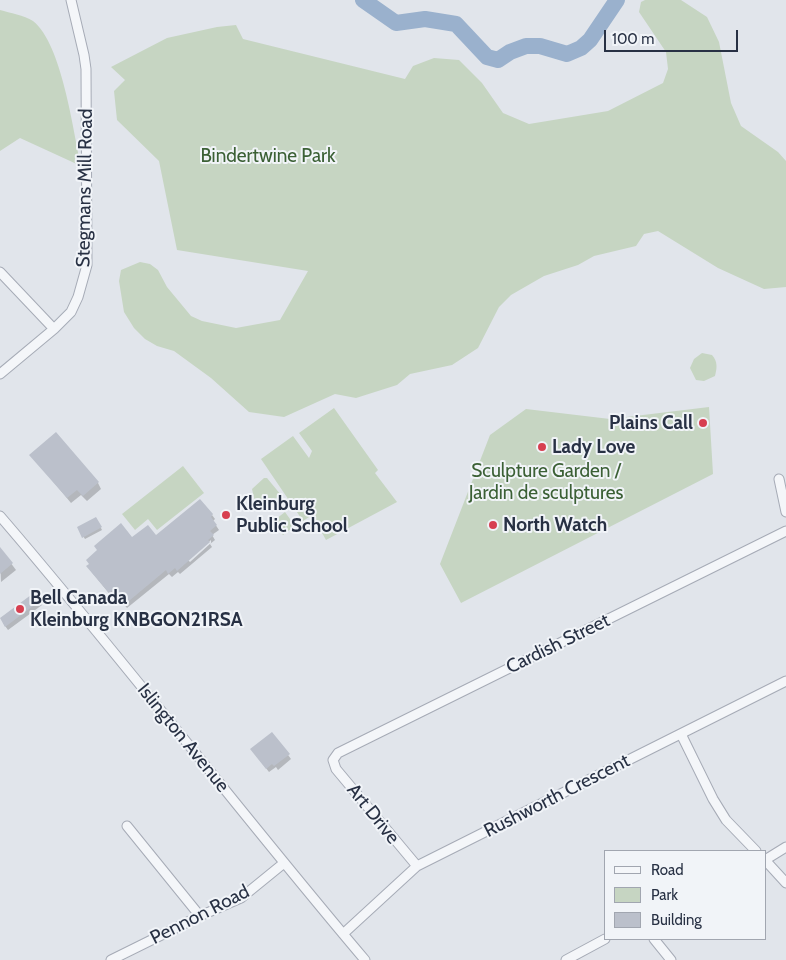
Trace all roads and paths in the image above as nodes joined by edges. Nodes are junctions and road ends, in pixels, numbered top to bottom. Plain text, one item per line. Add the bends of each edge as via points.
1 (71, 0) edge
2 (0, 272) edge
3 (54, 329) junction
4 (0, 374) edge
5 (779, 479) dead end
6 (786, 512) edge
7 (0, 516) edge
8 (786, 531) edge
9 (786, 681) edge
10 (680, 734) junction
11 (334, 760) joint
12 (127, 826) dead end
13 (786, 847) edge
14 (755, 850) edge
15 (766, 859) edge
16 (766, 861) edge
17 (284, 863) junction
18 (417, 866) junction
19 (786, 883) edge
20 (200, 916) junction
21 (343, 934) junction
22 (604, 940) edge
23 (655, 940) edge
24 (111, 960) edge
25 (365, 960) edge
26 (566, 960) edge
27 (672, 960) edge

1 - 3 street, Stegmans Mill Road via 86,70 87,265 71,312
2 - 3 street
3 - 4 street, Stegmans Mill Road
5 - 6 street
7 - 17 street, Islington Avenue
8 - 11 street, Cardish Street via 338,753
9 - 10 street, Rushworth Crescent
10 - 14 street via 713,800 726,820
10 - 18 street, Rushworth Crescent
11 - 18 street, Art Drive via 336,769
12 - 20 street
13 - 15 street
16 - 19 street
17 - 20 street, Pennon Road via 241,898
17 - 21 street, Islington Avenue
18 - 21 street, Rushworth Crescent
20 - 24 street, Pennon Road
21 - 25 street, Islington Avenue
22 - 26 street
23 - 27 street

